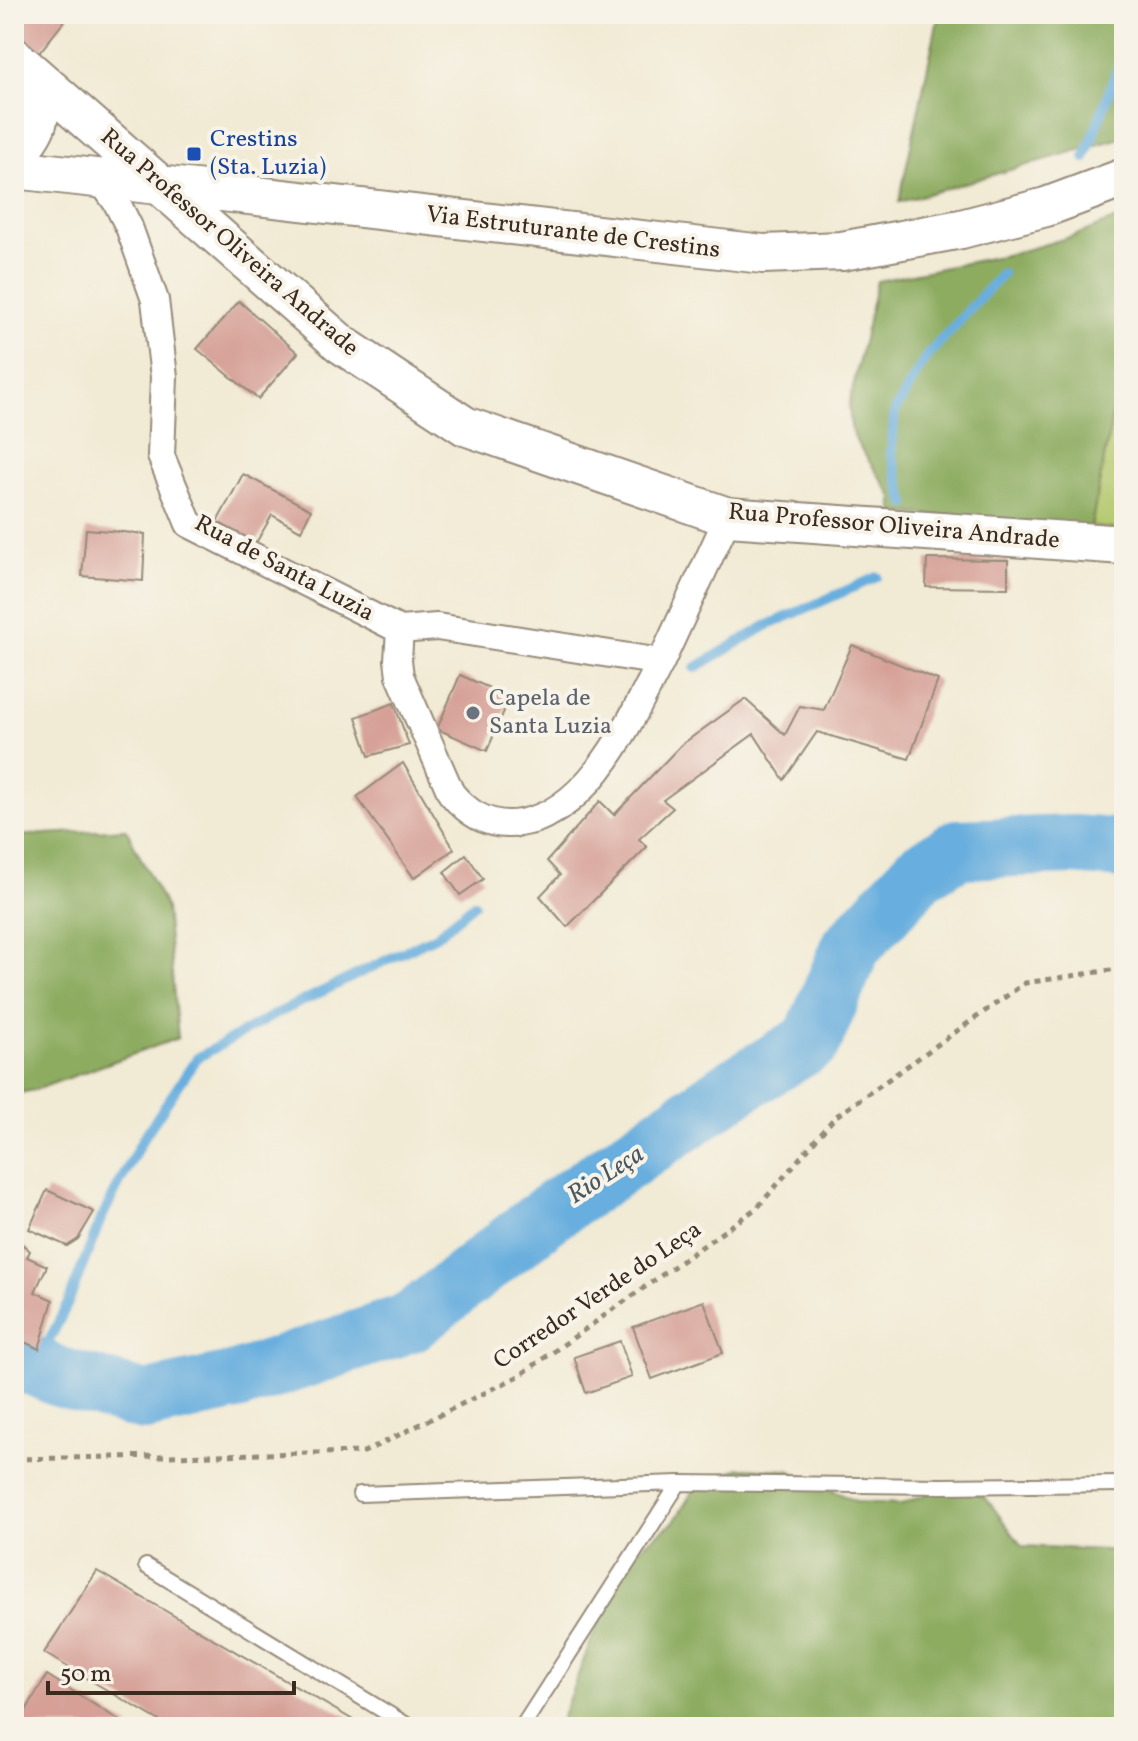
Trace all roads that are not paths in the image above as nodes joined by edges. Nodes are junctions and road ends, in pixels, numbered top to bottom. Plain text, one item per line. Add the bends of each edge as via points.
1 (25, 67) edge
2 (14, 158) edge
3 (14, 169) edge
4 (1124, 178) edge
5 (100, 179) junction
6 (159, 185) junction
7 (728, 517) junction
8 (1124, 545) edge
9 (400, 630) junction
10 (661, 662) junction
11 (679, 1483) junction
12 (1124, 1484) edge
13 (360, 1494) dead end
14 (146, 1566) dead end
15 (410, 1727) edge
16 (522, 1727) edge

1 - 2 street via 40,102 40,117
1 - 5 street, Rua Professor Oliveira Andrade
1 - 6 street, Rua Professor Oliveira Andrade
3 - 5 street, Via Estruturante de Crestins
4 - 6 street, Via Estruturante de Crestins via 1046,207 961,229 842,251 778,254
5 - 6 street, Via Estruturante de Crestins
5 - 9 street, Rua de Santa Luzia via 129,227 155,300 164,377 161,456 189,524
6 - 7 street, Rua Professor Oliveira Andrade via 341,344 465,426
7 - 8 street, Rua Professor Oliveira Andrade
7 - 10 street, Rua de Santa Luzia
9 - 10 street, Rua de Santa Luzia via 437,627
9 - 10 street, Rua de Santa Luzia via 400,676 451,793 476,817 493,823 510,825 544,816 578,791 624,731
11 - 12 lane
11 - 13 lane
11 - 16 lane
14 - 15 lane

